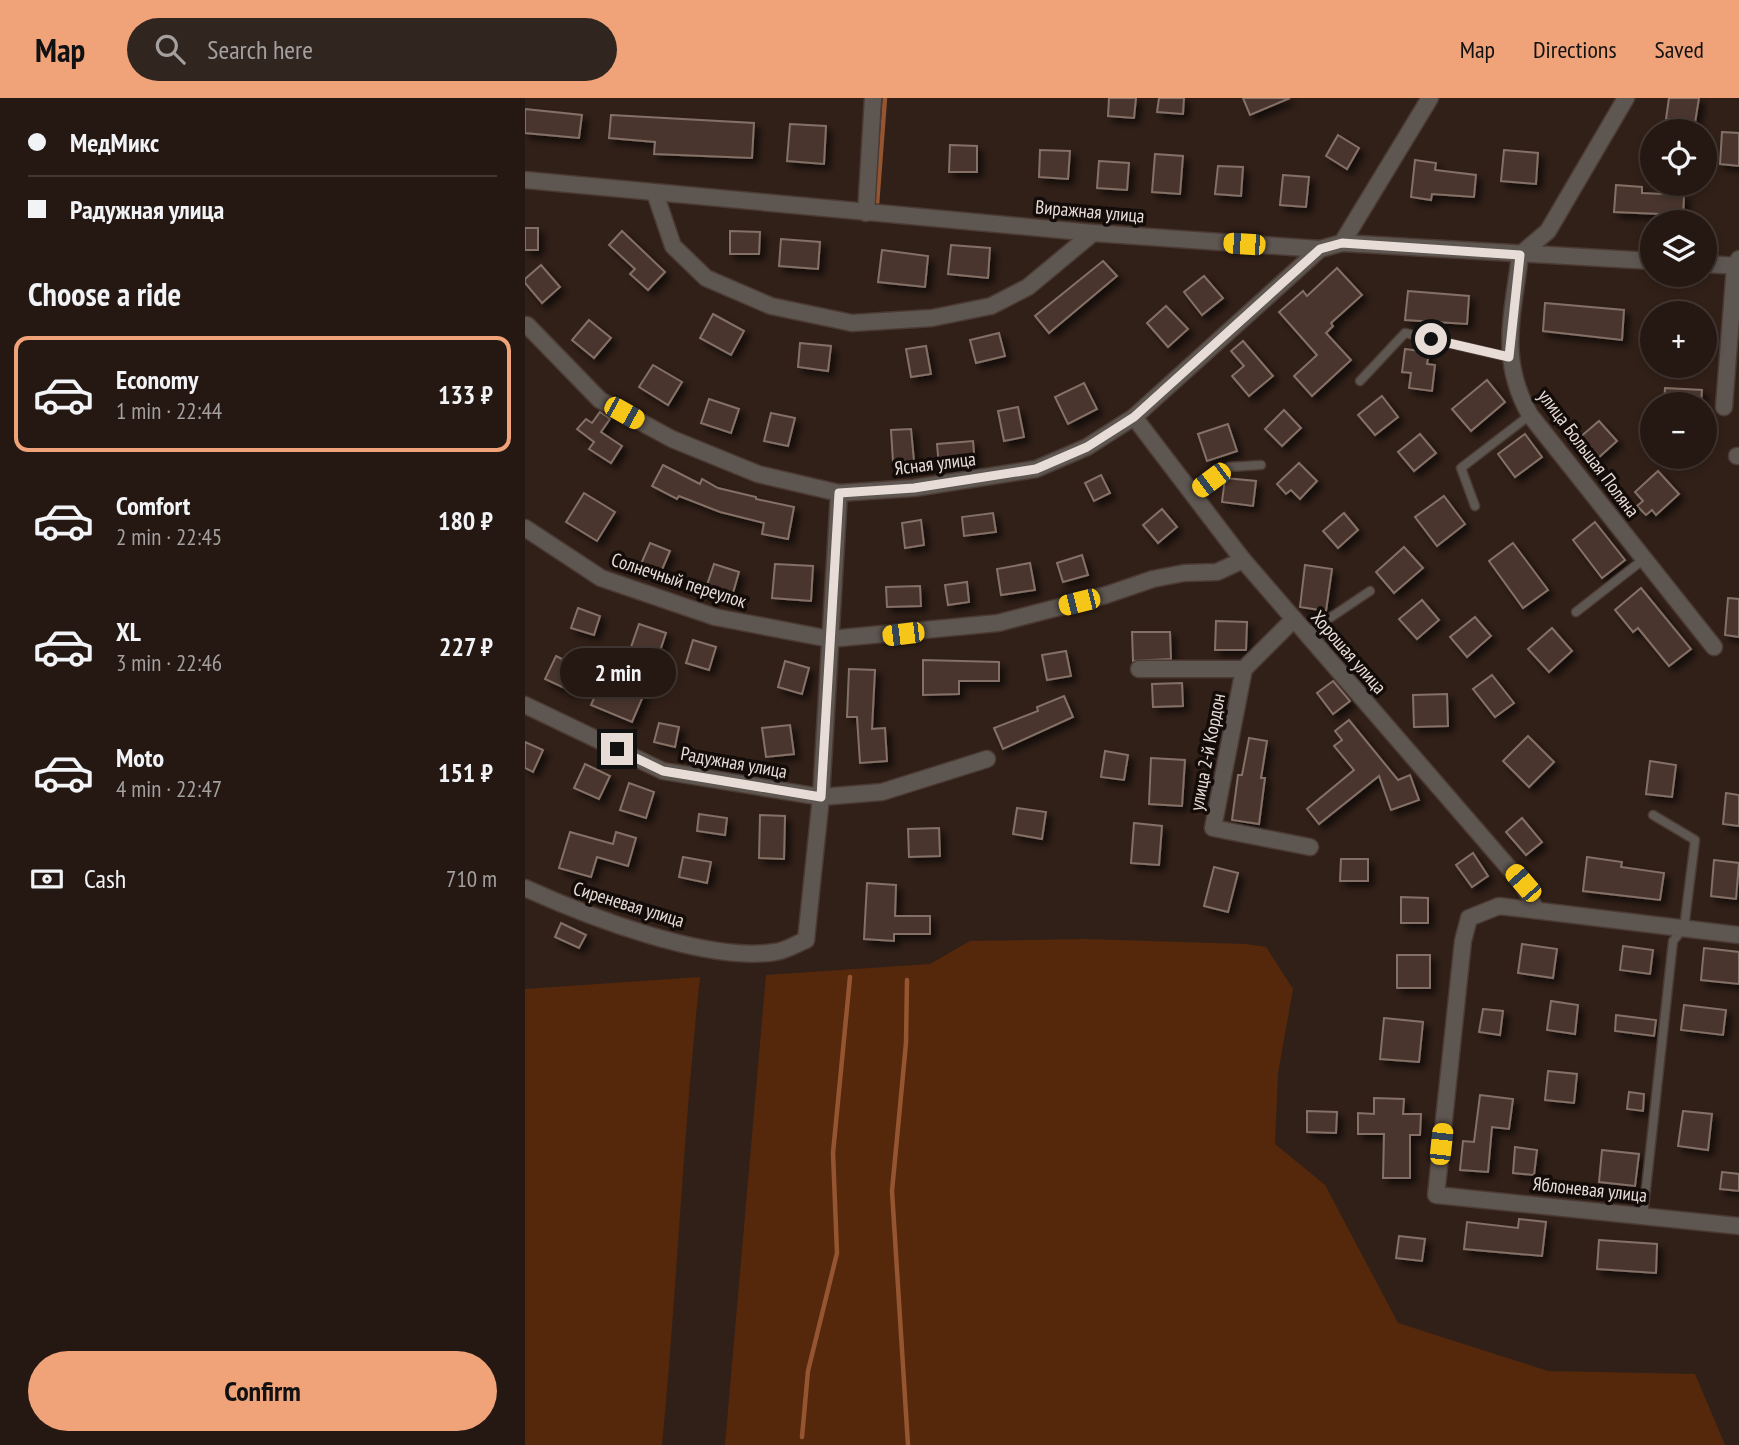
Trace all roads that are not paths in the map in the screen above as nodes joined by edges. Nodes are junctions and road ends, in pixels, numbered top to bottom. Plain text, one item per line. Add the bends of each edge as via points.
1 (873, 98) edge
2 (1430, 98) edge
3 (1626, 98) edge
4 (525, 180) edge
5 (655, 193) junction
6 (866, 213) junction
7 (1093, 233) junction
8 (1342, 243) junction
9 (1320, 249) junction
10 (1520, 255) junction
11 (1640, 260) edge
12 (1717, 264) edge
13 (1738, 264) edge
14 (527, 325) edge
15 (1509, 357) junction
16 (1360, 381) dead end
17 (1724, 407) dead end
18 (1530, 415) junction
19 (1134, 417) junction
20 (1261, 465) dead end
21 (839, 493) junction
22 (1193, 494) junction
23 (1475, 506) dead end
24 (525, 528) edge
25 (1243, 559) junction
26 (1644, 559) junction
27 (1370, 591) dead end
28 (1576, 612) dead end
29 (1294, 619) junction
30 (1306, 634) junction
31 (830, 639) junction
32 (1714, 647) dead end
33 (1139, 669) dead end
34 (1244, 669) junction
35 (525, 705) edge
36 (987, 759) dead end
37 (821, 797) junction
38 (1653, 814) dead end
39 (1310, 846) dead end
40 (525, 888) edge
41 (1536, 910) junction
42 (1684, 928) junction
43 (1739, 935) edge
44 (1643, 1216) junction
45 (1739, 1226) edge

1 - 6 street
2 - 8 street
3 - 10 street via 1548,232
4 - 5 street, Виражная улица
5 - 6 street, Виражная улица
5 - 7 street via 673,246 706,278 771,306 852,323 932,318 992,306 1028,287
6 - 7 street, Виражная улица
7 - 9 street, Виражная улица
8 - 9 street, Виражная улица
8 - 10 street, Виражная улица
9 - 19 street, Ясная улица
10 - 11 street, Виражная улица
10 - 15 street, улица Большая Поляна
12 - 13 street
13 - 17 street
14 - 21 street, Ясная улица via 600,400 672,439 758,474
15 - 16 lane via 1405,333
15 - 18 street, улица Большая Поляна via 1519,396
18 - 23 lane via 1461,468
18 - 26 street, улица Большая Поляна
19 - 21 street, Ясная улица via 1087,447 1036,469 914,488
19 - 22 street, Хорошая улица
20 - 22 lane via 1229,467
21 - 31 street
22 - 25 street, Хорошая улица
24 - 31 street, Солнечный переулок via 601,578 716,617
25 - 29 street, Хорошая улица
25 - 31 street, Солнечный переулок via 1217,572 1153,579 998,623
26 - 28 lane
26 - 32 street, улица Большая Поляна
27 - 30 lane
29 - 30 street, Хорошая улица
29 - 34 street
30 - 41 street, Хорошая улица via 1523,883
31 - 37 street
33 - 34 street, улица 2-й Кордон
34 - 39 street, улица 2-й Кордон via 1213,828
35 - 37 street, Радужная улица via 663,771
36 - 37 street, Радужная улица via 882,793
37 - 40 street, Сиреневая улица via 806,940 776,952 732,952 655,937
38 - 42 lane via 1695,840
41 - 42 street
41 - 44 street, Яблоневая улица via 1499,906 1469,918 1436,1195
42 - 43 street
42 - 44 lane via 1673,941
44 - 45 street, Яблоневая улица

